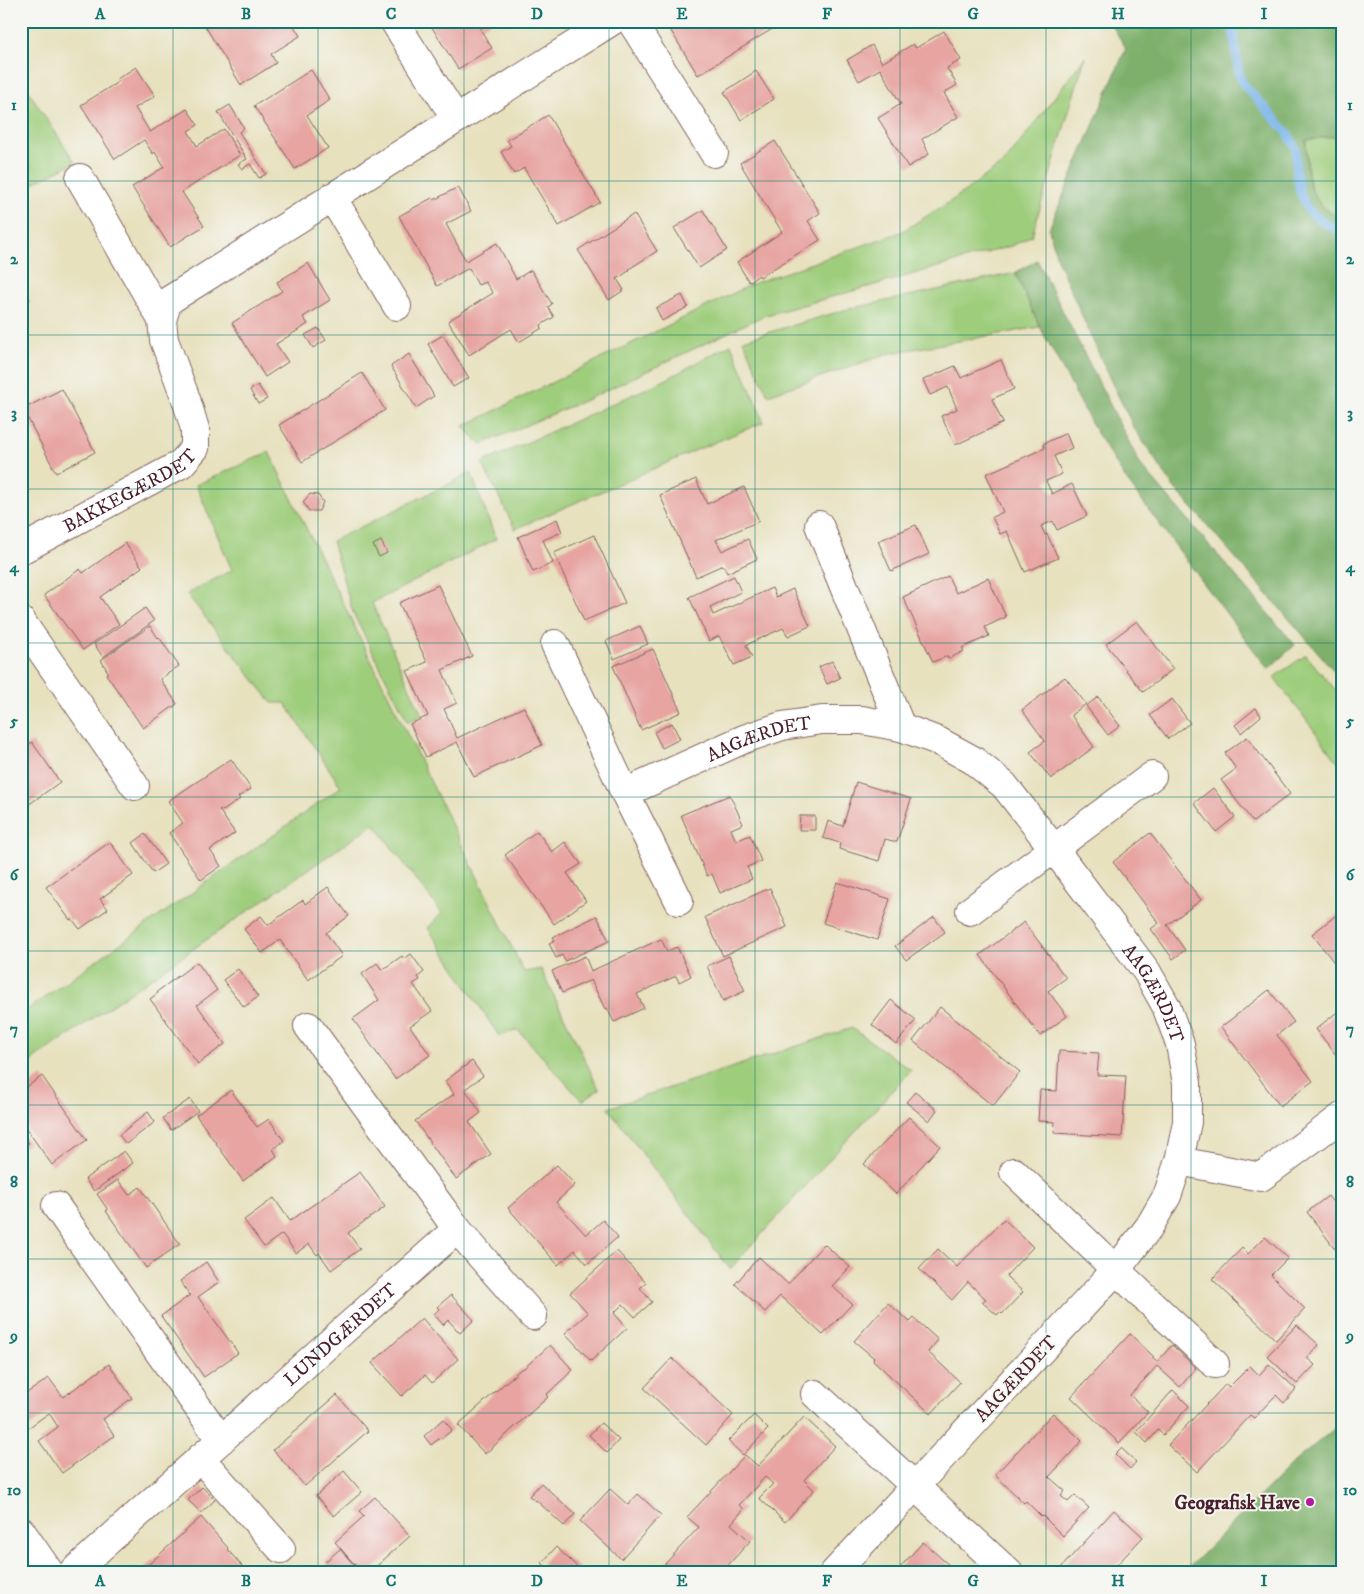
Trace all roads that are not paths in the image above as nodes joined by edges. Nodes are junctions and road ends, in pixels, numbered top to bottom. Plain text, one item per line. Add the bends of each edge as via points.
1 (394, 21) edge
2 (612, 21) edge
3 (631, 21) edge
4 (456, 119) junction
5 (714, 153) dead end
6 (80, 178) dead end
7 (332, 197) junction
8 (397, 306) dead end
9 (162, 320) junction
10 (819, 525) dead end
11 (21, 550) edge
12 (21, 621) edge
13 (555, 644) dead end
14 (901, 727) junction
15 (1152, 776) dead end
16 (134, 786) dead end
17 (625, 793) junction
18 (1054, 849) junction
19 (679, 901) dead end
20 (970, 911) dead end
21 (308, 1026) dead end
22 (1343, 1116) edge
23 (1180, 1161) junction
24 (1014, 1172) dead end
25 (56, 1206) dead end
26 (457, 1229) junction
27 (1116, 1270) junction
28 (532, 1316) dead end
29 (1215, 1364) dead end
30 (815, 1394) dead end
31 (221, 1440) junction
32 (200, 1458) junction
33 (914, 1486) junction
34 (21, 1531) edge
35 (281, 1549) dead end
36 (50, 1573) edge
37 (72, 1573) edge
38 (834, 1573) edge
39 (1009, 1573) edge

1 - 4 street
2 - 4 street
3 - 5 street
4 - 7 street
6 - 9 street, BAKKEGÆRDET
7 - 8 street
7 - 9 street via 168,301
9 - 11 street, BAKKEGÆRDET via 164,340 195,429 195,448 181,464
10 - 14 street
12 - 16 street
13 - 17 street
14 - 17 street, AAGÆRDET via 862,720 822,720 782,726 744,738
14 - 18 street, AAGÆRDET via 938,741 973,760 1004,785
15 - 18 street
17 - 19 street
18 - 20 street
18 - 23 street, AAGÆRDET via 1147,972 1166,1006 1180,1044 1187,1082 1186,1122
21 - 26 street
22 - 23 street via 1261,1177
23 - 27 street, AAGÆRDET via 1167,1196 1150,1227
24 - 27 street
25 - 31 street
26 - 28 street
26 - 31 street, LUNDGÆRDET
27 - 29 street
27 - 33 street, AAGÆRDET
30 - 33 street
31 - 32 street, LUNDGÆRDET
32 - 35 street
32 - 37 street, LUNDGÆRDET
33 - 38 street, AAGÆRDET
33 - 39 street
34 - 36 street

